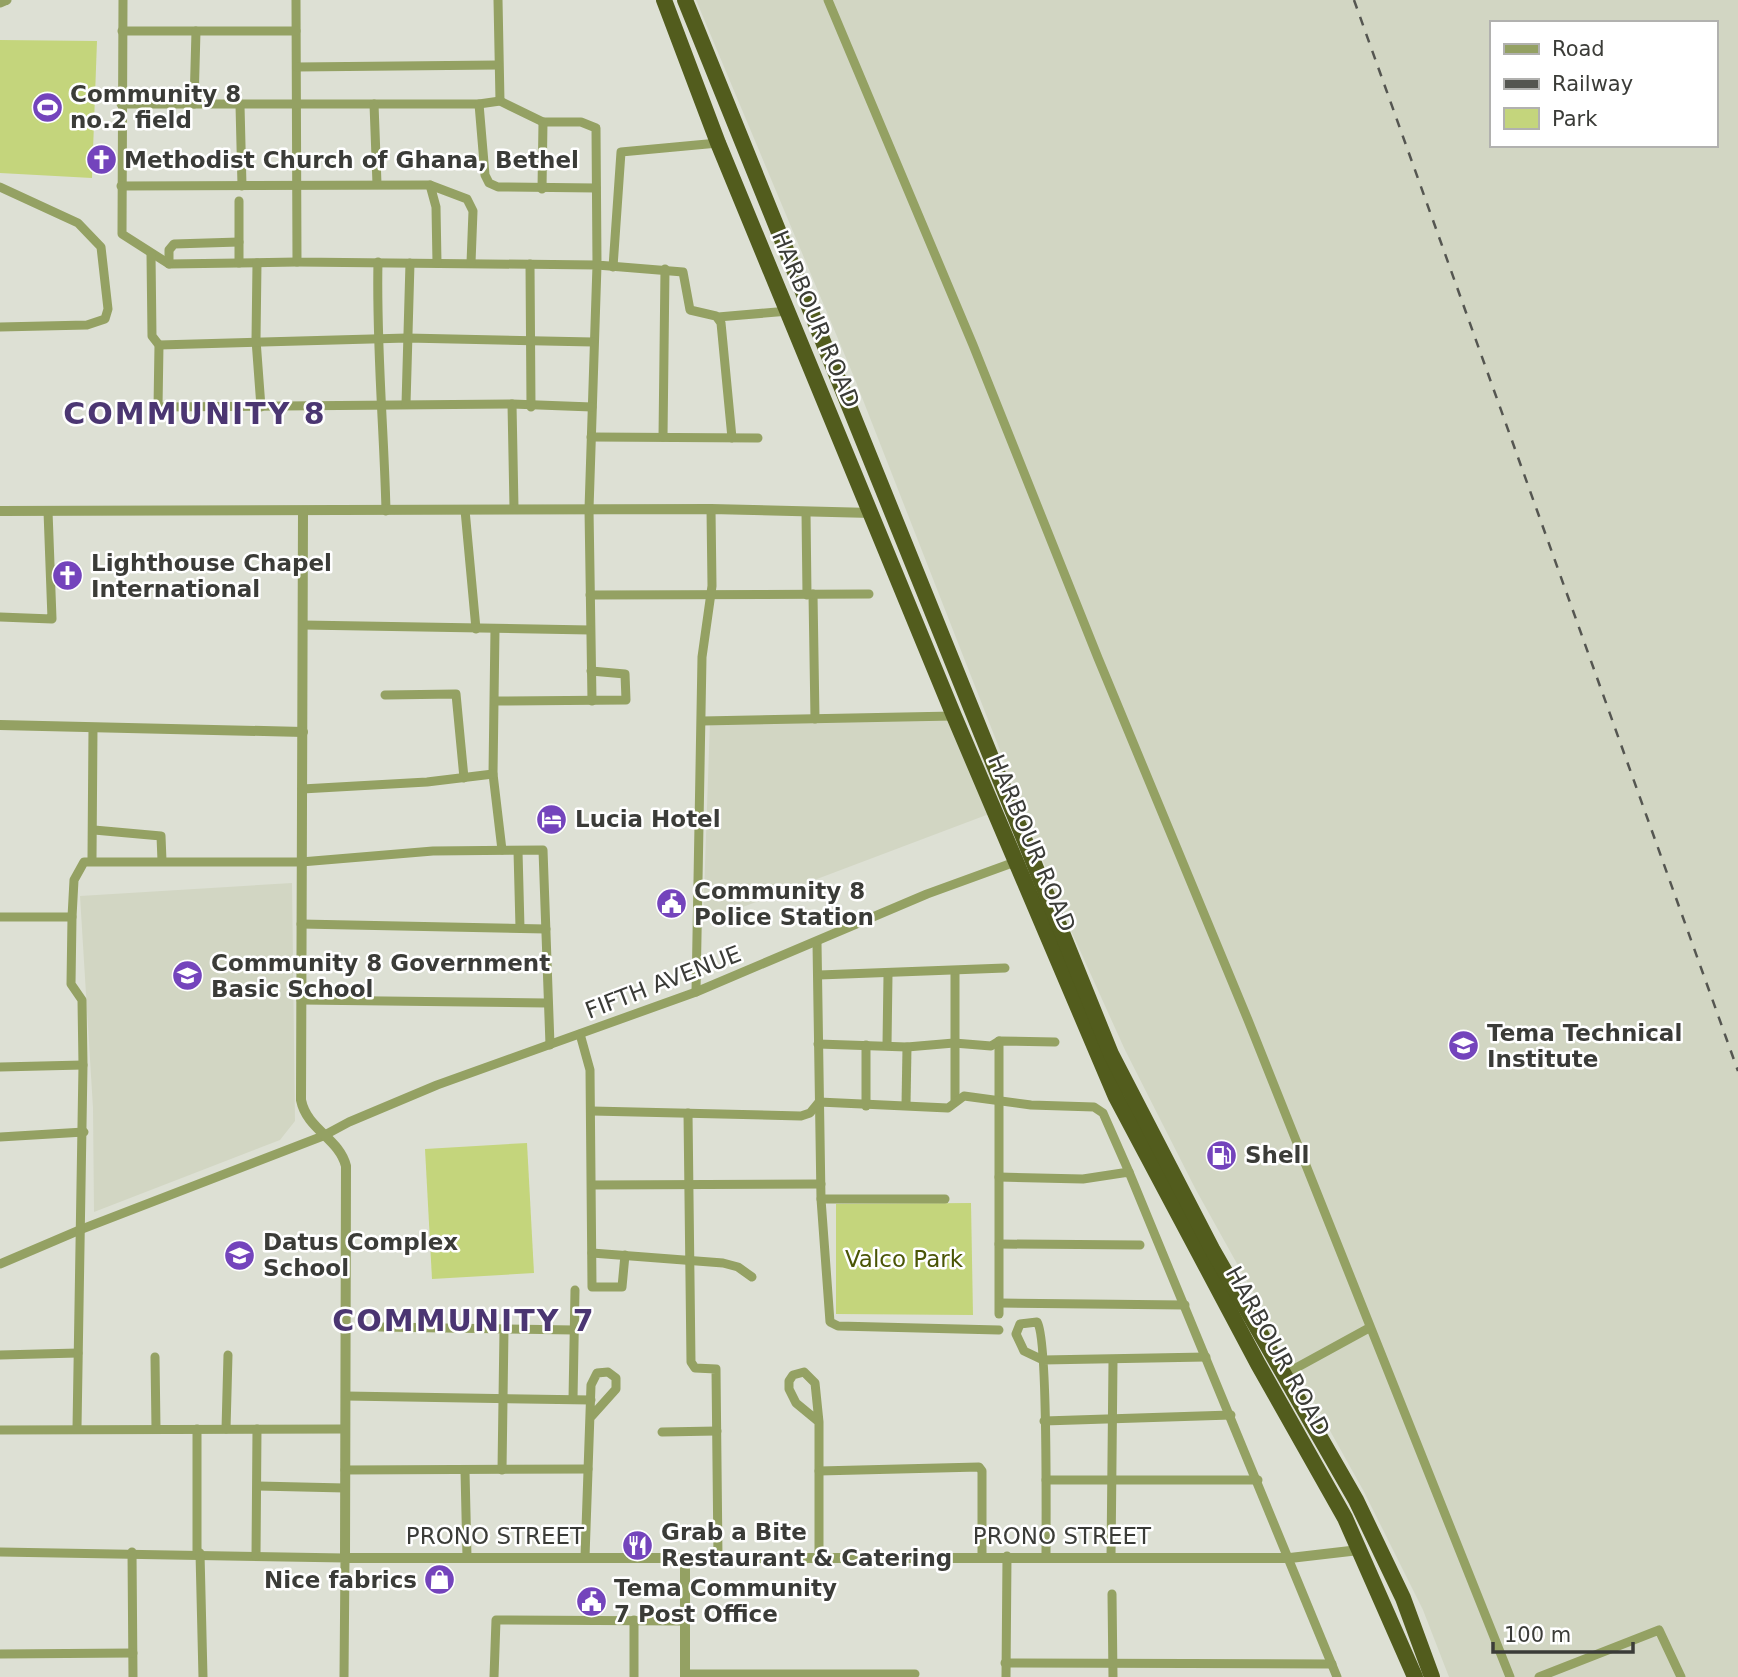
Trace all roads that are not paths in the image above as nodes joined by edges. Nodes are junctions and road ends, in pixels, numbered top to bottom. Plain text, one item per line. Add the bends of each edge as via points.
1 (8, 0) edge
2 (123, 0) edge
3 (296, 0) edge
4 (498, 0) edge
5 (664, 0) edge
6 (685, 0) edge
7 (828, 0) edge
8 (0, 3) edge
9 (122, 31) junction
10 (196, 31) junction
11 (296, 31) junction
12 (498, 65) junction
13 (297, 67) junction
14 (500, 101) junction
15 (121, 104) junction
16 (194, 104) junction
17 (374, 104) junction
18 (479, 104) junction
19 (240, 105) junction
20 (298, 105) junction
21 (543, 122) junction
22 (718, 143) junction
23 (377, 184) junction
24 (430, 185) junction
25 (121, 186) junction
26 (242, 186) junction
27 (297, 186) junction
28 (0, 187) edge
29 (596, 188) junction
30 (542, 189) junction
31 (239, 201) dead end
32 (239, 242) junction
33 (151, 254) junction
34 (298, 262) junction
35 (378, 262) junction
36 (239, 263) junction
37 (257, 263) junction
38 (411, 263) junction
39 (437, 263) junction
40 (471, 263) junction
41 (169, 264) junction
42 (530, 264) junction
43 (597, 265) junction
44 (612, 267) junction
45 (665, 269) junction
46 (789, 310) junction
47 (718, 317) junction
48 (0, 327) edge
49 (407, 338) junction
50 (531, 339) junction
51 (256, 340) junction
52 (376, 340) junction
53 (593, 342) junction
54 (159, 345) junction
55 (405, 404) junction
56 (512, 404) junction
57 (261, 407) junction
58 (383, 407) junction
59 (531, 407) junction
60 (592, 407) junction
61 (663, 437) junction
62 (591, 438) junction
63 (732, 438) junction
64 (758, 438) dead end
65 (514, 508) junction
66 (589, 509) junction
67 (711, 509) junction
68 (466, 510) junction
69 (0, 511) edge
70 (48, 511) junction
71 (303, 511) junction
72 (386, 511) junction
73 (806, 512) junction
74 (872, 513) junction
75 (711, 594) junction
76 (810, 594) junction
77 (869, 594) dead end
78 (590, 595) junction
79 (0, 617) edge
80 (303, 625) junction
81 (476, 629) junction
82 (495, 629) junction
83 (590, 630) junction
84 (591, 671) junction
85 (385, 695) dead end
86 (495, 701) junction
87 (592, 701) junction
88 (954, 716) junction
89 (815, 719) junction
90 (702, 721) junction
91 (0, 724) edge
92 (93, 728) junction
93 (303, 732) junction
94 (493, 774) junction
95 (464, 778) junction
96 (302, 789) junction
97 (94, 830) junction
98 (502, 850) junction
99 (518, 851) junction
100 (92, 859) junction
101 (162, 861) junction
102 (302, 862) junction
103 (1015, 862) junction
104 (0, 917) edge
105 (72, 917) junction
106 (300, 925) junction
107 (520, 928) junction
108 (546, 929) junction
109 (817, 943) junction
110 (1005, 968) dead end
111 (955, 972) junction
112 (819, 975) junction
113 (888, 975) junction
114 (696, 992) junction
115 (301, 1000) junction
116 (546, 1003) junction
117 (580, 1034) junction
118 (999, 1041) junction
119 (1055, 1042) dead end
120 (954, 1043) junction
121 (818, 1044) junction
122 (550, 1045) junction
123 (866, 1045) junction
124 (887, 1045) junction
125 (907, 1047) junction
126 (83, 1065) junction
127 (0, 1068) edge
128 (955, 1101) junction
129 (999, 1101) junction
130 (819, 1102) junction
131 (906, 1105) junction
132 (866, 1106) junction
133 (592, 1111) junction
134 (688, 1113) junction
135 (84, 1132) junction
136 (323, 1136) junction
137 (0, 1137) edge
138 (1129, 1172) junction
139 (999, 1177) junction
140 (691, 1184) junction
141 (821, 1184) junction
142 (593, 1185) junction
143 (821, 1199) junction
144 (945, 1199) dead end
145 (82, 1229) junction
146 (999, 1244) junction
147 (1140, 1245) dead end
148 (592, 1253) junction
149 (625, 1255) junction
150 (690, 1259) junction
151 (0, 1264) edge
152 (752, 1277) dead end
153 (575, 1290) dead end
154 (1000, 1303) junction
155 (1185, 1305) junction
156 (999, 1314) dead end
157 (380, 1326) dead end
158 (1369, 1328) junction
159 (504, 1329) junction
160 (574, 1330) junction
161 (999, 1330) dead end
162 (78, 1353) junction
163 (0, 1355) edge
164 (228, 1355) dead end
165 (155, 1357) dead end
166 (1206, 1357) junction
167 (1113, 1361) junction
168 (1285, 1374) junction
169 (346, 1396) junction
170 (505, 1399) junction
171 (573, 1399) junction
172 (591, 1400) junction
173 (1231, 1415) junction
174 (590, 1418) junction
175 (1114, 1420) junction
176 (1044, 1421) junction
177 (818, 1422) junction
178 (76, 1428) junction
179 (156, 1429) junction
180 (197, 1429) junction
181 (226, 1429) junction
182 (257, 1429) junction
183 (345, 1429) junction
184 (0, 1430) edge
185 (717, 1431) junction
186 (662, 1432) dead end
187 (588, 1469) junction
188 (345, 1470) junction
189 (502, 1470) junction
190 (466, 1471) junction
191 (818, 1471) junction
192 (1046, 1480) junction
193 (1258, 1480) junction
194 (1112, 1481) junction
195 (258, 1486) junction
196 (345, 1488) junction
197 (1359, 1550) junction
198 (0, 1552) edge
199 (132, 1552) junction
200 (199, 1553) junction
201 (256, 1556) junction
202 (982, 1556) junction
203 (1007, 1556) junction
204 (467, 1557) junction
205 (585, 1557) junction
206 (345, 1558) junction
207 (685, 1558) junction
208 (718, 1558) junction
209 (819, 1558) junction
210 (1046, 1558) junction
211 (1111, 1558) junction
212 (1290, 1558) junction
213 (1112, 1594) dead end
214 (634, 1620) junction
215 (685, 1621) junction
216 (133, 1653) junction
217 (0, 1654) edge
218 (1113, 1663) junction
219 (1006, 1664) junction
220 (1332, 1664) junction
221 (915, 1674) dead end
222 (685, 1675) edge
223 (708, 1675) edge
224 (813, 1675) edge
225 (133, 1677) edge
226 (202, 1677) edge
227 (344, 1677) edge
228 (494, 1677) edge
229 (634, 1677) edge
230 (1006, 1677) edge
231 (1113, 1677) edge
232 (1337, 1677) edge
233 (1415, 1677) edge
234 (1432, 1677) edge
235 (1510, 1677) edge
236 (1539, 1677) edge
237 (1681, 1677) edge

1 - 8 street
2 - 9 street
3 - 11 street
4 - 12 street
5 - 22 highway, HARBOUR ROAD
6 - 168 highway, HARBOUR ROAD via 1111,1054 1212,1249
7 - 158 street via 1248,1020
9 - 10 street
9 - 15 street
10 - 11 street
10 - 16 street
11 - 13 street
12 - 13 street
12 - 14 street
13 - 20 street
14 - 18 street
14 - 21 street
15 - 16 street
15 - 25 street
16 - 19 street
17 - 18 street
17 - 20 street
17 - 23 street
18 - 30 street via 489,183
19 - 20 street
19 - 26 street
20 - 27 street
21 - 29 street via 581,122 596,128
21 - 30 street
22 - 44 street via 621,152
22 - 46 highway, HARBOUR ROAD
23 - 24 street
23 - 27 street
24 - 39 street via 436,207
24 - 40 street via 467,199 473,211
25 - 26 street
25 - 33 street via 122,234
26 - 27 street
27 - 34 street
28 - 48 street via 78,223 101,247 108,309 105,319 87,325
29 - 30 street
29 - 43 street
31 - 32 street
32 - 36 street
32 - 41 street via 174,244
33 - 41 street
33 - 54 street via 152,336
34 - 35 street
34 - 37 street
35 - 38 street
35 - 52 street
36 - 37 street
36 - 41 street
37 - 51 street
38 - 39 street
38 - 49 street
39 - 40 street
40 - 42 street
42 - 43 street
42 - 50 street
43 - 44 street
43 - 53 street
44 - 45 street
45 - 47 street via 683,272 690,310
45 - 61 street
46 - 47 street
46 - 74 highway, HARBOUR ROAD
47 - 63 street
49 - 50 street
49 - 52 street
49 - 55 street
50 - 53 street
50 - 59 street
51 - 52 street
51 - 54 street
51 - 57 street
52 - 58 street
53 - 60 street
54 - 57 street via 158,407
55 - 56 street
55 - 58 street
56 - 59 street
56 - 65 street
57 - 58 street
58 - 72 street
59 - 60 street
60 - 62 street
61 - 62 street
61 - 63 street
62 - 66 street
63 - 64 street
65 - 66 street
65 - 68 street
66 - 67 street
66 - 78 street
67 - 73 street
67 - 75 street
68 - 72 street
68 - 81 street
69 - 70 street
70 - 71 street
70 - 79 street via 52,619
71 - 72 street
71 - 80 street
73 - 74 street
73 - 76 street
74 - 88 highway, HARBOUR ROAD
75 - 76 street
75 - 78 street
75 - 90 street via 702,657
76 - 77 street
76 - 89 street
78 - 83 street
80 - 81 street
80 - 93 street
81 - 82 street
82 - 83 street
82 - 86 street
83 - 84 street
84 - 87 street
84 - 87 street via 625,674 627,698 624,702
85 - 95 street via 456,694
86 - 87 street
86 - 94 street
88 - 89 street
88 - 103 highway, HARBOUR ROAD
89 - 90 street
90 - 114 street
91 - 92 street
92 - 93 street
92 - 97 street
93 - 96 street
94 - 95 street
94 - 98 street
95 - 96 street
96 - 102 street
97 - 100 street
97 - 101 street via 161,836
98 - 99 street
98 - 102 street
99 - 107 street
99 - 108 street via 543,850
100 - 101 street
100 - 105 street via 78,869
101 - 102 street
102 - 106 street
103 - 109 street, FIFTH AVENUE via 927,894
103 - 197 highway, HARBOUR ROAD via 1116,1097
104 - 105 street
105 - 126 street via 71,984 82,1000
106 - 107 street
106 - 115 street
107 - 108 street
108 - 116 street
109 - 112 street
109 - 114 street, FIFTH AVENUE
110 - 111 street
111 - 113 street
111 - 120 street
112 - 113 street
112 - 121 street
113 - 124 street
114 - 117 street, FIFTH AVENUE
115 - 116 street
115 - 136 street via 301,1100 308,1120
116 - 122 street
117 - 122 street, FIFTH AVENUE
117 - 133 street via 589,1062
118 - 119 street
118 - 120 street via 991,1046
118 - 129 street
120 - 125 street
120 - 128 street
121 - 123 street
121 - 130 street
122 - 136 street, FIFTH AVENUE via 437,1085
123 - 124 street
123 - 132 street
124 - 125 street
125 - 131 street
126 - 127 street
126 - 135 street
128 - 129 street via 964,1096
128 - 131 street via 948,1108
129 - 138 street via 1097,1108
129 - 139 street
130 - 132 street
130 - 134 street via 801,1116
130 - 141 street
131 - 132 street
133 - 134 street
133 - 142 street
134 - 140 street
135 - 137 street
135 - 145 street
136 - 145 street, FIFTH AVENUE
136 - 169 street via 338,1149 346,1166
138 - 139 street via 1083,1179
138 - 155 street
139 - 146 street
140 - 141 street
140 - 142 street
140 - 150 street
141 - 143 street
142 - 148 street
143 - 144 street
143 - 161 street via 828,1318 833,1325
145 - 151 street, FIFTH AVENUE
145 - 162 street
146 - 147 street
146 - 154 street
148 - 149 street
148 - 149 street via 595,1288 622,1287
149 - 150 street
150 - 152 street via 738,1267
150 - 185 street via 691,1365 716,1369
153 - 160 street
154 - 155 street
154 - 156 street
155 - 166 street
157 - 159 street
158 - 168 street
158 - 235 street
159 - 160 street
159 - 170 street
160 - 171 street
162 - 163 street
162 - 178 street
164 - 181 street
165 - 179 street
166 - 167 street
166 - 173 street
167 - 175 street
167 - 176 street via 1043,1360
168 - 234 highway, HARBOUR ROAD via 1356,1500 1403,1598
169 - 170 street
169 - 183 street
170 - 171 street
170 - 189 street
171 - 172 street
172 - 174 street
172 - 174 street via 597,1373 608,1372 616,1378 616,1389
173 - 175 street
173 - 193 street
174 - 187 street
175 - 176 street
175 - 194 street
176 - 192 street
177 - 177 street via 815,1383 804,1372 793,1375 789,1381 792,1398
177 - 191 street
178 - 179 street
178 - 184 street
179 - 180 street
180 - 181 street
180 - 200 street
181 - 182 street
182 - 183 street
182 - 195 street
183 - 188 street
185 - 186 street
185 - 208 street
187 - 189 street
187 - 205 street
188 - 190 street
188 - 196 street
189 - 190 street
190 - 204 street
191 - 202 street via 979,1467
191 - 209 street
192 - 194 street
192 - 210 street
193 - 194 street
193 - 212 street
194 - 211 street
195 - 196 street
195 - 201 street
196 - 206 street
197 - 212 street, PRONO STREET
197 - 233 highway, HARBOUR ROAD
198 - 199 street
199 - 200 street
199 - 216 street
200 - 201 street
200 - 226 street
201 - 206 street
202 - 203 street, PRONO STREET
202 - 209 street, PRONO STREET
203 - 210 street, PRONO STREET
203 - 219 street
204 - 205 street, PRONO STREET
204 - 206 street, PRONO STREET
205 - 207 street, PRONO STREET
206 - 227 street
207 - 208 street, PRONO STREET
207 - 215 street
208 - 209 street, PRONO STREET
210 - 211 street, PRONO STREET
211 - 212 street, PRONO STREET
212 - 220 street
213 - 218 street
214 - 215 street
214 - 228 street via 496,1620
214 - 229 street
215 - 222 street
216 - 217 street
216 - 225 street
218 - 219 street
218 - 220 street
218 - 231 street
219 - 230 street
220 - 232 street
221 - 224 street
222 - 223 street
223 - 224 street
236 - 237 street via 1659,1630

